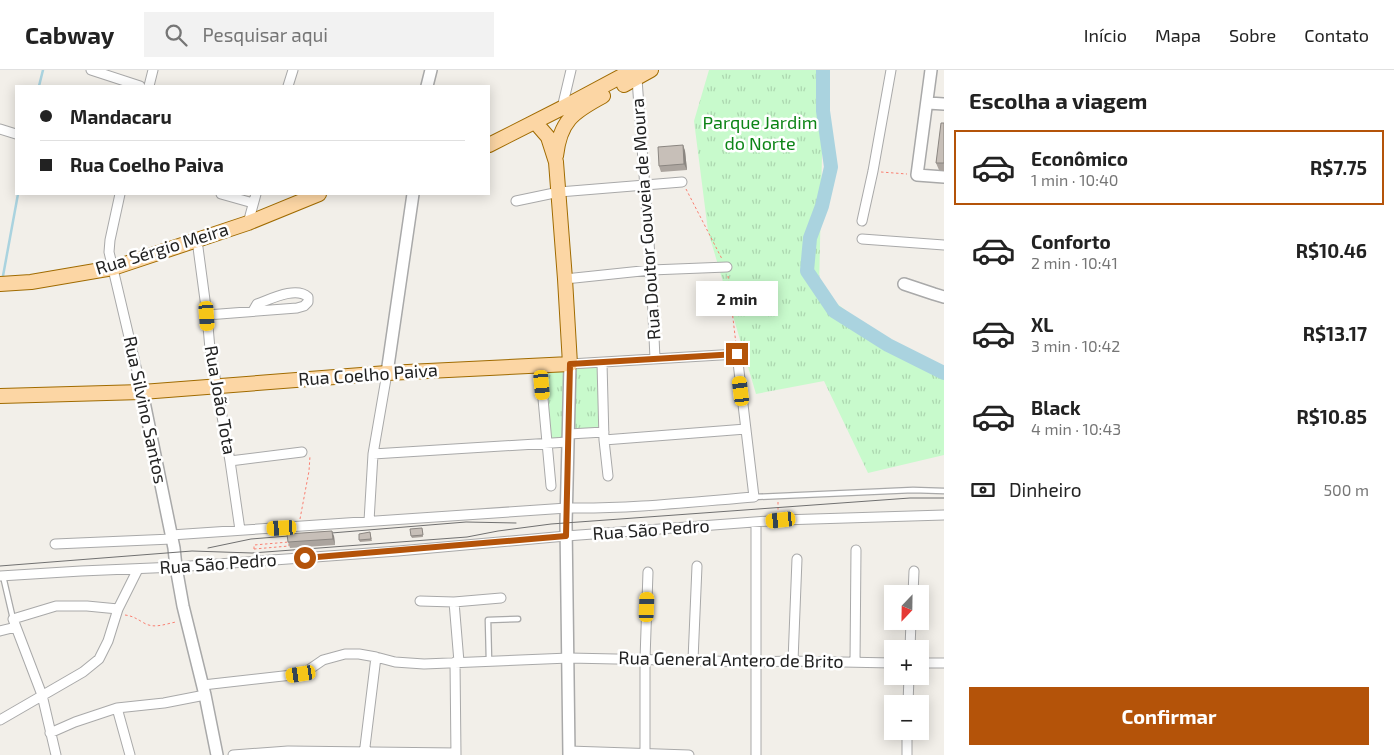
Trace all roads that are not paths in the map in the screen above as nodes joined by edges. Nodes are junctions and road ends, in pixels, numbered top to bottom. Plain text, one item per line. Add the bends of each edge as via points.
1 (91, 70) edge
2 (153, 70) edge
3 (293, 70) edge
4 (431, 70) edge
5 (571, 70) edge
6 (652, 70) edge
7 (891, 70) edge
8 (931, 70) edge
9 (635, 74) edge
10 (137, 85) edge
11 (149, 85) edge
12 (288, 85) edge
13 (427, 85) edge
14 (928, 103) junction
15 (944, 104) edge
16 (562, 108) junction
17 (535, 122) junction
18 (0, 129) edge
19 (15, 134) edge
20 (490, 144) edge
21 (556, 162) junction
22 (944, 177) edge
23 (682, 182) dead end
24 (644, 186) junction
25 (559, 192) junction
26 (120, 195) edge
27 (229, 195) edge
28 (316, 195) edge
29 (413, 195) edge
30 (254, 198) edge
31 (516, 202) dead end
32 (862, 221) dead end
33 (248, 222) junction
34 (862, 239) dead end
35 (197, 240) junction
36 (944, 245) edge
37 (727, 267) dead end
38 (113, 268) junction
39 (651, 270) junction
40 (565, 279) junction
41 (0, 284) edge
42 (904, 284) dead end
43 (944, 296) edge
44 (253, 311) junction
45 (207, 316) junction
46 (655, 359) junction
47 (602, 363) junction
48 (570, 364) junction
49 (540, 366) junction
50 (386, 373) junction
51 (217, 386) junction
52 (142, 392) junction
53 (0, 396) edge
54 (746, 429) junction
55 (604, 436) junction
56 (569, 438) junction
57 (546, 443) junction
58 (302, 452) road end
59 (373, 454) junction
60 (230, 461) junction
61 (608, 476) dead end
62 (551, 486) dead end
63 (944, 491) edge
64 (754, 497) junction
65 (567, 508) junction
66 (944, 515) edge
67 (369, 521) junction
68 (756, 522) junction
69 (240, 530) junction
70 (566, 536) junction
71 (172, 537) junction
72 (55, 544) dead end
73 (856, 550) dead end
74 (797, 559) dead end
75 (697, 566) dead end
76 (176, 568) junction
77 (138, 569) junction
78 (914, 571) dead end
79 (648, 572) dead end
80 (1, 575) edge
81 (913, 585) edge
82 (501, 598) dead end
83 (420, 601) dead end
84 (454, 602) junction
85 (117, 612) junction
86 (518, 620) dead end
87 (14, 623) junction
88 (0, 631) edge
89 (376, 656) junction
90 (568, 658) junction
91 (644, 659) junction
92 (693, 660) junction
93 (489, 661) junction
94 (793, 661) junction
95 (457, 662) junction
96 (755, 662) junction
97 (855, 662) junction
98 (884, 663) edge
99 (929, 663) edge
100 (944, 663) edge
101 (204, 690) junction
102 (42, 695) junction
103 (117, 708) junction
104 (0, 720) edge
105 (50, 733) junction
106 (907, 740) edge
107 (364, 753) edge
108 (569, 753) edge
109 (456, 754) edge
110 (645, 754) edge
111 (56, 755) edge
112 (130, 755) edge
113 (217, 755) edge
114 (233, 755) edge
115 (689, 755) edge
116 (756, 755) edge
117 (907, 755) edge

1 - 10 street
2 - 11 street
3 - 12 street
4 - 13 street
5 - 16 street
6 - 9 main road
7 - 32 street
8 - 14 street
9 - 16 main road
9 - 21 main road via 567,121 559,137
9 - 24 street, Rua Doutor Gouveia de Moura
14 - 15 street
14 - 22 street via 917,175
16 - 17 main road
17 - 20 main road
17 - 21 main road via 548,137
18 - 19 street
21 - 25 main road
23 - 24 street
24 - 25 street
24 - 39 street, Rua Doutor Gouveia de Moura
25 - 31 street
25 - 40 main road
26 - 38 street, Rua Silvino Santos via 110,240
27 - 30 street
28 - 33 main road, Rua Sérgio Meira
29 - 50 street
30 - 33 street
33 - 35 main road, Rua Sérgio Meira
34 - 36 street
35 - 38 main road, Rua Sérgio Meira
35 - 45 street, Rua João Tota
37 - 39 street
38 - 41 main road, Rua Sérgio Meira
38 - 52 street, Rua Silvino Santos
39 - 40 street
39 - 46 street, Rua Doutor Gouveia de Moura
40 - 48 main road
42 - 43 street
44 - 44 street via 257,304 293,292 304,293 308,297 308,302 297,308
44 - 45 street
45 - 51 street, Rua João Tota
46 - 47 street, Rua Coelho Paiva
46 - 54 street, Rua Coelho Paiva via 737,354
47 - 48 street, Rua Coelho Paiva
47 - 55 street
48 - 49 main road, Rua Coelho Paiva
48 - 56 street
49 - 50 main road, Rua Coelho Paiva
49 - 57 street
50 - 51 main road, Rua Coelho Paiva
50 - 59 street
51 - 52 main road, Rua Coelho Paiva
51 - 60 street, Rua João Tota
52 - 53 main road, Rua Coelho Paiva
52 - 71 street, Rua Silvino Santos
54 - 55 street
54 - 64 street
55 - 56 street
55 - 61 street
56 - 57 street
56 - 65 street
57 - 59 street
57 - 62 street
58 - 60 street
59 - 67 street
60 - 69 street, Rua João Tota
63 - 64 lane
64 - 65 street, Rua São Pedro
65 - 67 street, Rua São Pedro
65 - 70 street
66 - 68 street, Rua São Pedro
67 - 69 street, Rua São Pedro
68 - 70 street, Rua São Pedro
68 - 96 street
69 - 71 street, Rua São Pedro
70 - 76 street, Rua São Pedro
70 - 90 street
71 - 72 street, Rua São Pedro
71 - 76 street, Rua Silvino Santos
73 - 97 street
74 - 94 street
75 - 92 street
76 - 77 street, Rua São Pedro
76 - 101 street, Rua Silvino Santos
77 - 80 street, Rua São Pedro
77 - 85 street
78 - 81 street
79 - 91 street
80 - 87 lane
82 - 84 street
83 - 84 street
84 - 95 street
85 - 87 street via 103,607 56,606
85 - 102 street via 99,659
86 - 93 lane via 488,620
87 - 88 street
87 - 102 street
89 - 95 street, Rua General Antero de Brito via 408,664
89 - 101 street, Rua General Antero de Brito via 345,654 323,660 301,674
89 - 107 street
90 - 91 street, Rua General Antero de Brito
90 - 93 street, Rua General Antero de Brito
90 - 108 street
91 - 92 street, Rua General Antero de Brito
91 - 110 street
92 - 96 street, Rua General Antero de Brito
93 - 95 street, Rua General Antero de Brito
94 - 96 street, Rua General Antero de Brito
94 - 97 street, Rua General Antero de Brito
95 - 109 street
96 - 116 street
97 - 98 street, Rua General Antero de Brito
99 - 100 street
101 - 103 street, Rua General Antero de Brito via 164,703
101 - 113 street, Rua Silvino Santos
102 - 104 street
102 - 105 street
103 - 105 street, Rua General Antero de Brito
103 - 112 street
105 - 111 street
106 - 117 street
107 - 109 street
107 - 114 street via 288,751
108 - 110 street
110 - 115 street

